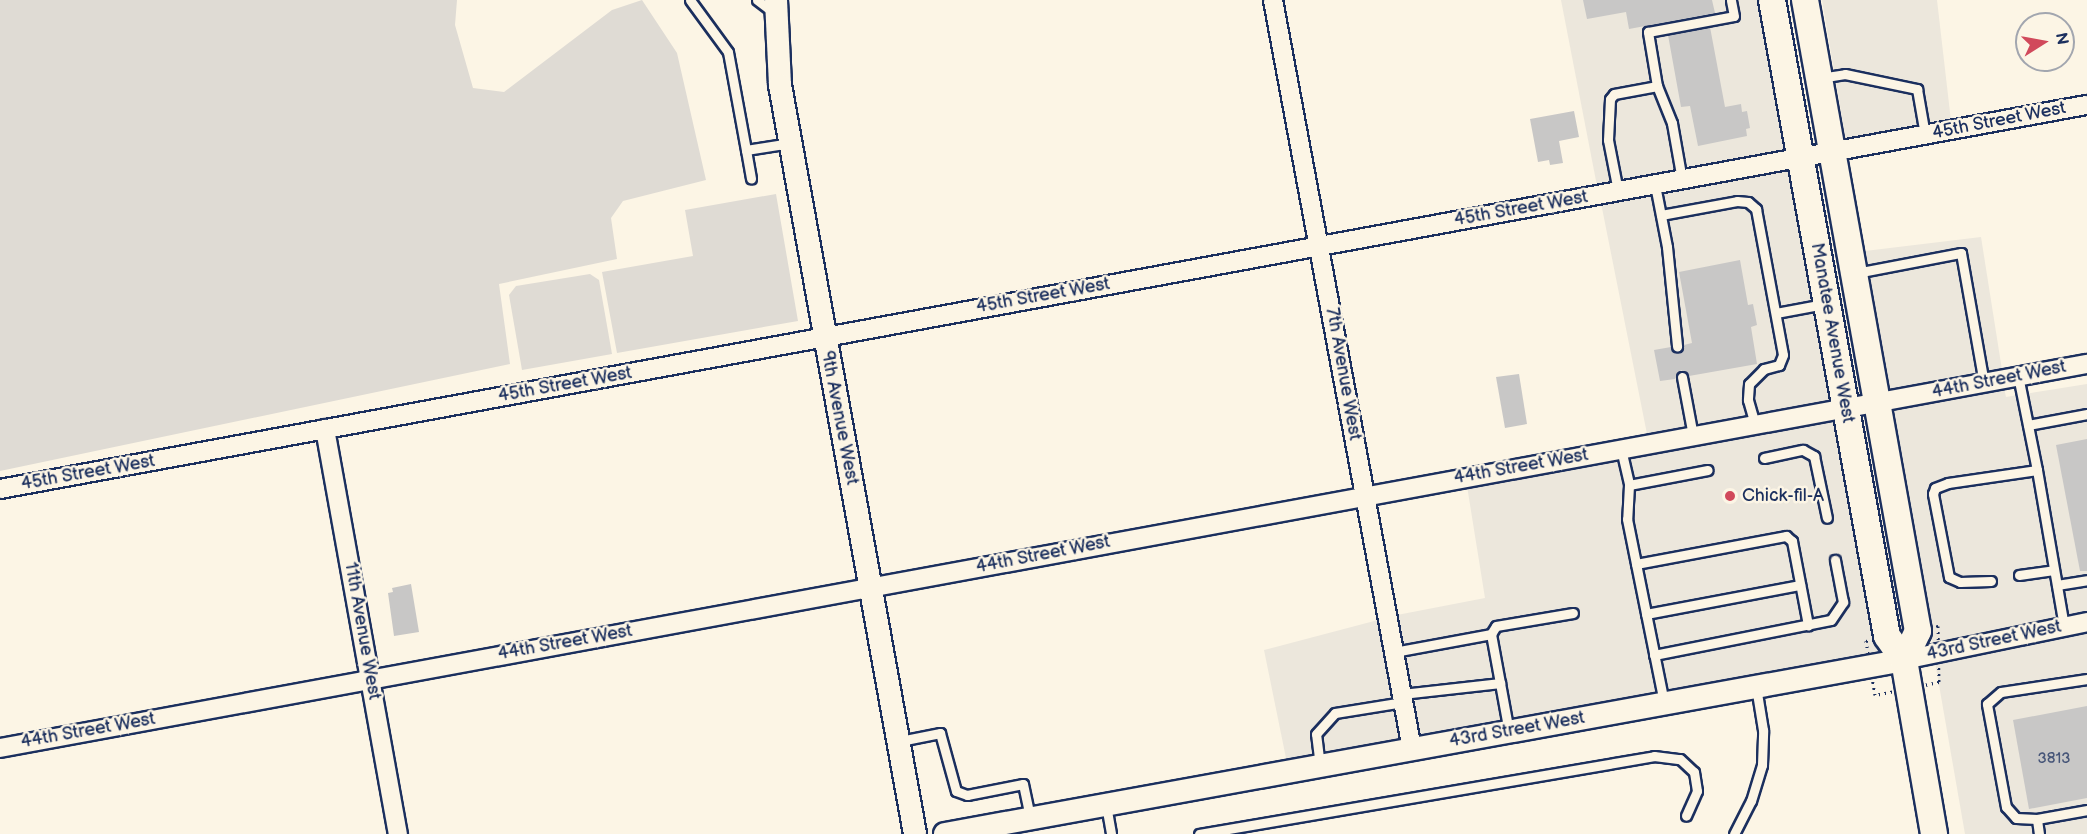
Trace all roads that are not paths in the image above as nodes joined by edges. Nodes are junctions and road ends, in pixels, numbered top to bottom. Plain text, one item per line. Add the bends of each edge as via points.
1 (690, 0) edge
2 (757, 0) edge
3 (1273, 0) edge
4 (1731, 0) edge
5 (1772, 0) edge
6 (1805, 0) edge
7 (776, 7) edge
8 (1819, 78) junction
9 (1657, 86) junction
10 (2087, 105) edge
11 (1925, 135) junction
12 (790, 143) junction
13 (746, 150) junction
14 (1832, 152) junction
15 (1801, 158) junction
16 (751, 179) dead end
17 (1682, 180) junction
18 (1655, 184) junction
19 (1618, 191) junction
20 (1661, 215) junction
21 (1320, 246) junction
22 (1854, 274) junction
23 (1827, 303) junction
24 (1776, 313) junction
25 (824, 337) junction
26 (1677, 346) dead end
27 (2087, 364) edge
28 (2018, 376) junction
29 (1682, 377) dead end
30 (1984, 383) junction
31 (1876, 403) junction
32 (1846, 408) junction
33 (2087, 414) edge
34 (1755, 425) junction
35 (2028, 425) junction
36 (325, 429) junction
37 (1693, 436) junction
38 (1621, 449) junction
39 (1764, 458) dead end
40 (1708, 470) dead end
41 (2037, 470) junction
42 (1629, 485) junction
43 (0, 489) edge
44 (1365, 495) junction
45 (1827, 518) dead end
46 (1835, 560) dead end
47 (1636, 564) junction
48 (2054, 570) junction
49 (2019, 575) dead end
50 (1990, 580) dead end
51 (2087, 580) edge
52 (1800, 585) junction
53 (2057, 585) junction
54 (871, 587) junction
55 (1573, 613) dead end
56 (1646, 614) junction
57 (2087, 622) edge
58 (1808, 625) junction
59 (2064, 626) junction
60 (1491, 634) junction
61 (1394, 652) junction
62 (1654, 655) junction
63 (1904, 660) junction
64 (371, 679) junction
65 (2087, 679) edge
66 (1500, 683) junction
67 (1756, 687) junction
68 (1402, 698) junction
69 (1664, 704) junction
70 (1509, 732) junction
71 (900, 741) junction
72 (0, 748) edge
73 (1412, 749) junction
74 (1320, 766) junction
75 (1106, 805) junction
76 (2087, 810) edge
77 (1686, 816) dead end
78 (1030, 819) junction
79 (2037, 819) junction
80 (398, 834) edge
81 (915, 834) edge
82 (945, 834) edge
83 (1111, 834) edge
84 (1199, 834) edge
85 (1734, 834) edge
86 (1934, 834) edge
87 (2039, 834) edge

1 - 13 lane via 728,52
2 - 7 lane
3 - 21 street, 7th Avenue West
4 - 9 lane via 1734,16 1648,32
5 - 15 main road, Manatee Avenue West
6 - 8 main road, Manatee Avenue West
7 - 12 street, 9th Avenue West via 778,64
8 - 11 lane via 1845,74 1917,89
8 - 14 main road, Manatee Avenue West
9 - 17 lane via 1672,123
9 - 19 lane via 1614,94 1610,99 1608,140
10 - 11 street, 45th Street West
11 - 14 street, 45th Street West
12 - 13 lane
12 - 25 street, 9th Avenue West
13 - 16 lane
14 - 15 street, 45th Street West
14 - 22 main road, Manatee Avenue West
15 - 17 street, 45th Street West
15 - 23 main road, Manatee Avenue West
17 - 18 street, 45th Street West
18 - 19 street, 45th Street West
18 - 20 lane
19 - 21 street, 45th Street West
20 - 24 lane via 1748,202 1756,209
20 - 26 lane
21 - 25 street, 45th Street West
21 - 44 street, 7th Avenue West
22 - 30 lane via 1961,253
22 - 31 main road, Manatee Avenue West
23 - 24 lane
23 - 32 main road, Manatee Avenue West
24 - 34 lane via 1782,362 1764,369 1749,384 1748,400
25 - 36 street, 45th Street West
25 - 54 street, 9th Avenue West
27 - 28 street, 44th Street West
28 - 30 street, 44th Street West
28 - 35 lane
29 - 37 lane
30 - 31 street, 44th Street West
31 - 32 street, 44th Street West
31 - 63 main road, Manatee Avenue West via 1918,631
32 - 34 street, 44th Street West
32 - 63 main road, Manatee Avenue West via 1887,636
33 - 35 lane
34 - 37 street, 44th Street West
35 - 41 lane
36 - 43 street, 45th Street West
36 - 64 street, 11th Avenue West
37 - 38 street, 44th Street West
38 - 42 lane
38 - 44 street, 44th Street West
39 - 45 lane via 1803,450 1814,456
40 - 42 lane
41 - 48 lane
41 - 50 lane via 1935,488 1938,532 1948,577 1960,582
42 - 47 lane via 1627,519
44 - 54 street, 44th Street West
44 - 61 street, 7th Avenue West
46 - 58 lane via 1843,602 1838,614
47 - 52 lane via 1786,536 1792,541
47 - 56 lane
48 - 49 lane
48 - 53 lane
51 - 53 lane
52 - 56 lane
52 - 58 lane
53 - 59 lane
54 - 64 street, 44th Street West
54 - 71 street, 9th Avenue West
55 - 60 lane via 1496,626
56 - 62 lane
57 - 59 street, 43rd Street West
58 - 62 lane
59 - 63 street, 43rd Street West
60 - 61 lane
60 - 66 lane
61 - 68 street, 7th Avenue West
62 - 69 lane
63 - 67 street, 43rd Street West
63 - 86 main road, Manatee Avenue West
64 - 72 street, 44th Street West
64 - 80 street, 11th Avenue West
65 - 79 lane via 2001,692 1987,704 2006,807 2016,818
66 - 68 lane
66 - 70 lane
67 - 69 street, 43rd Street West
67 - 85 lane via 1763,730 1762,765 1751,801
68 - 73 street, 7th Avenue West
68 - 74 lane via 1335,713 1316,735
69 - 70 street, 43rd Street West
70 - 73 street, 43rd Street West
71 - 78 lane via 940,733 956,791 967,795 1023,784
71 - 81 street, 9th Avenue West
73 - 74 street, 43rd Street West
74 - 75 street, 43rd Street West
75 - 78 street, 43rd Street West
75 - 83 lane
76 - 79 lane
77 - 84 lane via 1697,791 1694,772 1680,759 1662,756
78 - 82 street, 43rd Street West
79 - 87 lane

